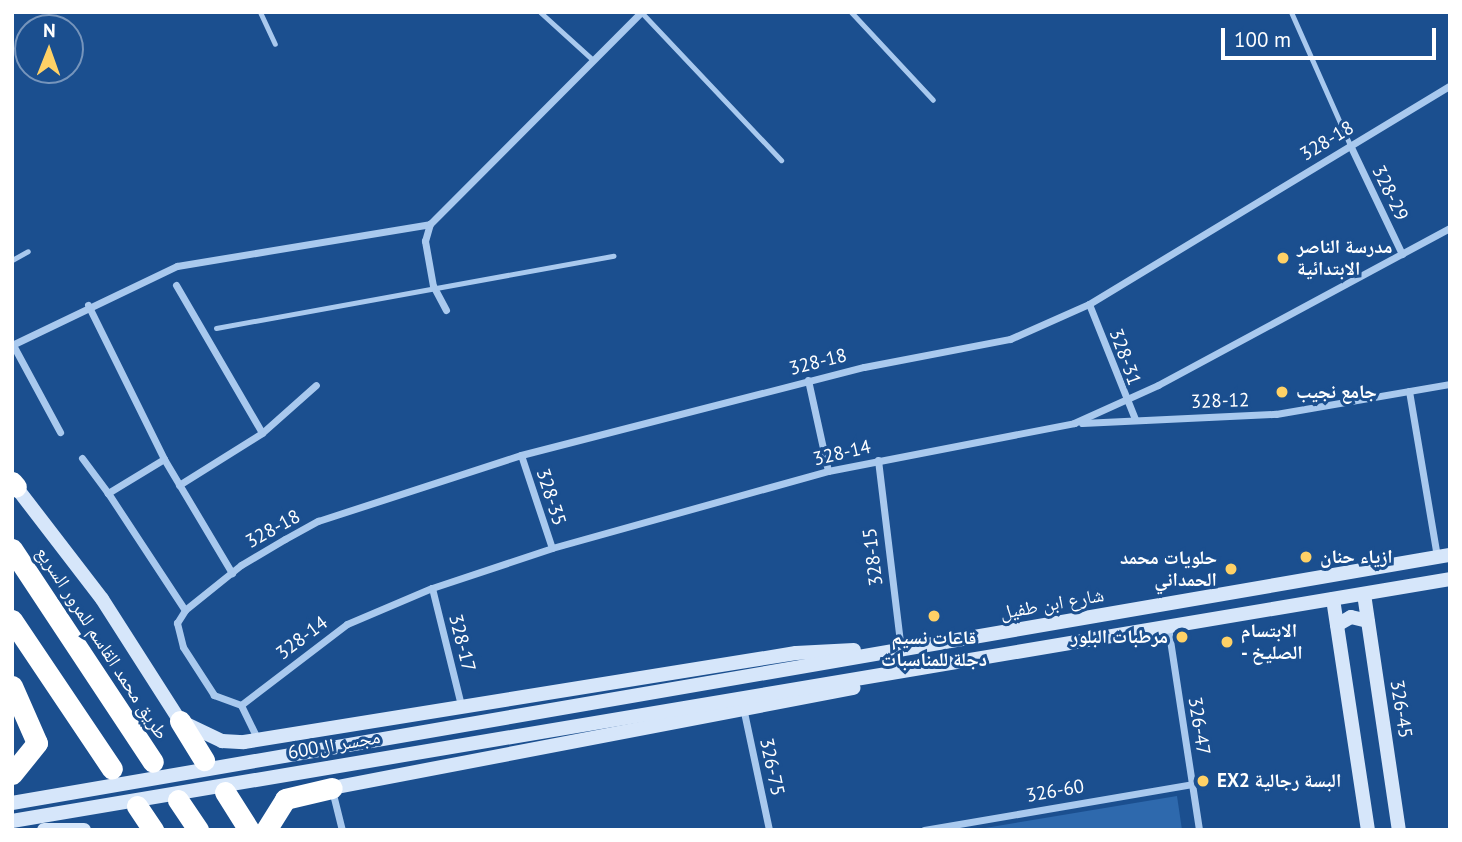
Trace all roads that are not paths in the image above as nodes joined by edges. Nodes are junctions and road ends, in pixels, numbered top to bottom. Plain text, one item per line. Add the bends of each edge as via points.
1 (260, 12) edge
2 (540, 12) edge
3 (640, 12) edge
4 (851, 12) edge
5 (1291, 12) edge
6 (275, 44) dead end
7 (593, 60) junction
8 (1450, 85) edge
9 (933, 100) dead end
10 (1350, 145) junction
11 (780, 160) dead end
12 (430, 224) junction
13 (1450, 228) edge
14 (28, 251) dead end
15 (1402, 254) junction
16 (614, 256) dead end
17 (12, 260) edge
18 (176, 285) dead end
19 (433, 286) junction
20 (88, 304) junction
21 (1089, 304) junction
22 (446, 310) dead end
23 (216, 328) dead end
24 (13, 345) edge
25 (808, 380) junction
26 (1450, 384) edge
27 (316, 386) dead end
28 (1409, 391) junction
29 (1125, 401) junction
30 (1135, 419) junction
31 (1074, 423) junction
32 (60, 432) dead end
33 (262, 433) junction
34 (521, 455) junction
35 (82, 458) dead end
36 (164, 459) junction
37 (878, 460) junction
38 (828, 471) junction
39 (13, 483) edge
40 (179, 485) junction
41 (108, 493) junction
42 (552, 548) junction
43 (12, 549) edge
44 (1443, 556) edge
45 (232, 573) junction
46 (1450, 579) edge
47 (432, 588) junction
48 (1364, 594) junction
49 (1333, 599) junction
50 (185, 610) junction
51 (12, 620) edge
52 (1368, 621) junction
53 (1337, 625) junction
54 (1168, 626) junction
55 (901, 650) junction
56 (906, 671) junction
57 (12, 686) edge
58 (660, 690) joint
59 (241, 705) junction
60 (461, 705) junction
61 (744, 712) junction
62 (180, 721) junction
63 (258, 740) junction
64 (204, 760) dead end
65 (153, 762) dead end
66 (112, 769) dead end
67 (12, 774) edge
68 (1192, 784) junction
69 (332, 788) junction
70 (225, 792) dead end
71 (178, 800) dead end
72 (12, 803) edge
73 (137, 806) dead end
74 (12, 821) edge
75 (44, 830) edge
76 (84, 830) edge
77 (153, 830) edge
78 (198, 830) edge
79 (248, 830) edge
80 (266, 830) edge
81 (342, 830) edge
82 (769, 830) edge
83 (924, 830) edge
84 (1199, 830) edge
85 (1368, 830) edge
86 (1399, 830) edge

1 - 6 lane
2 - 7 lane
3 - 7 street
3 - 11 lane
4 - 9 lane
5 - 10 lane
7 - 12 street
8 - 10 street, 328-18
10 - 15 street, 328-29
10 - 21 street, 328-18
12 - 19 street via 425,241
12 - 20 street via 177,266
13 - 15 street, 328-14
14 - 17 lane
15 - 29 street, 328-14
16 - 19 lane
18 - 33 street
19 - 22 street
19 - 23 lane
20 - 24 street
20 - 36 street
21 - 25 street, 328-18 via 1010,339
21 - 29 street, 328-31
24 - 32 street
25 - 34 street, 328-18
25 - 38 street
26 - 28 street, 328-12
27 - 33 street
28 - 30 street, 328-12 via 1276,414
28 - 44 street
29 - 30 street, 328-31
29 - 31 street, 328-14
30 - 31 street, 328-12
31 - 37 street, 328-14
33 - 40 street
34 - 42 street, 328-35
34 - 45 street, 328-18 via 318,522
35 - 41 street
36 - 40 street
36 - 41 street
37 - 38 street, 328-14
37 - 55 street, 328-15
38 - 42 street, 328-14
39 - 62 street via 102,599
40 - 45 street
41 - 50 street
42 - 47 street, 328-14
43 - 65 highway, طريق محمد القاسم للمرور السريع
44 - 55 street, شارع ابن طفيل
45 - 50 street, 328-18
46 - 48 street
47 - 59 street, 328-14 via 347,624
47 - 60 street, 328-17
48 - 49 street
48 - 52 street, 326-45
49 - 53 street
49 - 54 street
50 - 59 street, 328-18 via 177,623 183,648 214,695
51 - 66 highway
52 - 53 street via 1352,617
52 - 86 street, 326-45
53 - 85 street
54 - 56 street
54 - 68 street, 326-47
55 - 58 street, شارع ابن طفيل
55 - 60 street via 796,653
56 - 61 street
56 - 74 street, مجسر ال600
57 - 67 highway via 37,743
58 - 72 street, مجسر ال600
59 - 63 street
60 - 63 street
61 - 69 street
61 - 82 street, 326-75
62 - 63 street via 222,741
62 - 64 highway
68 - 83 street, 326-60
68 - 84 street, 326-47
69 - 80 highway via 285,799
69 - 81 street
70 - 79 highway
71 - 78 highway
73 - 77 highway
75 - 76 street

